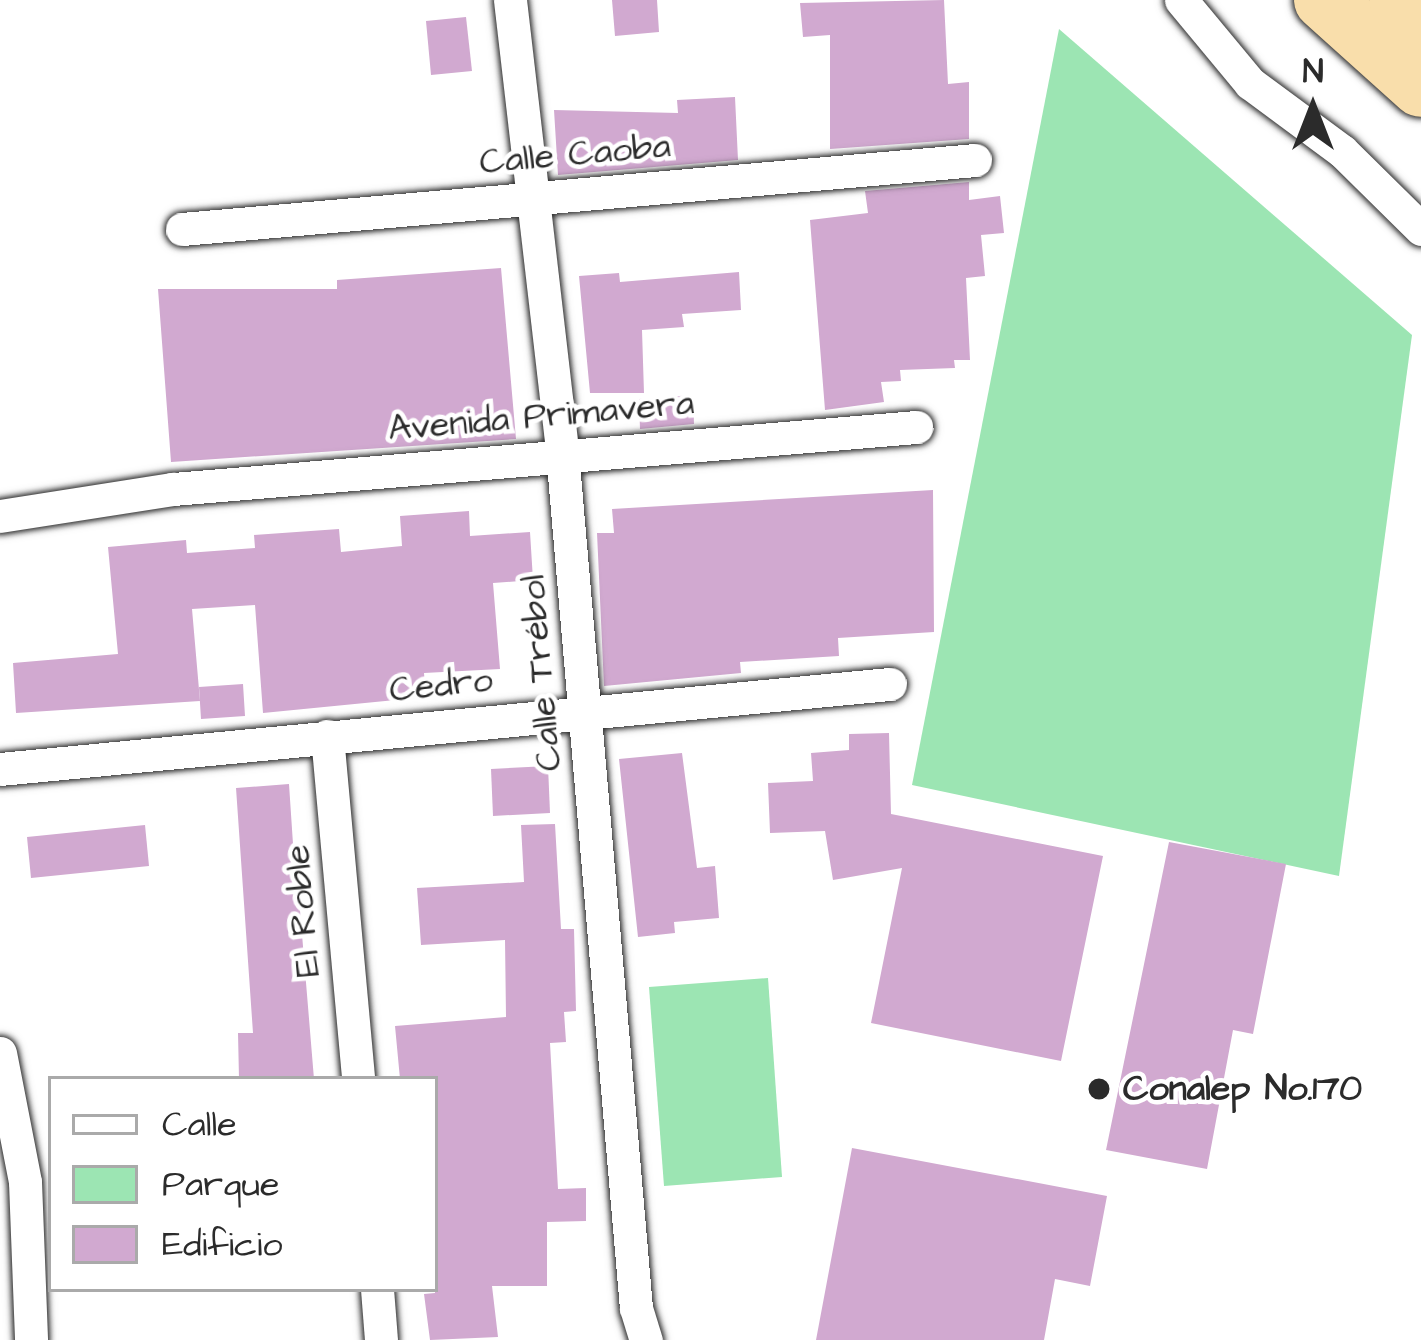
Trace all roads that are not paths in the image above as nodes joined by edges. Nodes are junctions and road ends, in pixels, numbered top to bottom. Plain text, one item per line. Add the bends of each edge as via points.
1 (511, 0) edge
2 (1181, 0) edge
3 (1324, 0) edge
4 (1399, 0) edge
5 (1421, 20) edge
6 (1421, 87) edge
7 (975, 160) dead end
8 (534, 196) junction
9 (182, 229) dead end
10 (1421, 229) edge
11 (916, 427) dead end
12 (562, 452) junction
13 (0, 516) edge
14 (890, 684) dead end
15 (583, 711) junction
16 (327, 736) junction
17 (0, 770) edge
18 (0, 1053) edge
19 (358, 1076) edge
20 (377, 1292) edge
21 (31, 1340) edge
22 (381, 1340) edge
23 (646, 1340) edge

1 - 8 street, Calle Trébol
2 - 10 street via 1250,83 1342,152
3 - 6 highway
4 - 5 highway
7 - 8 street, Calle Caoba
8 - 9 street, Calle Caoba
8 - 12 street, Calle Trébol
11 - 12 street, Avenida Primavera
12 - 13 street, Avenida Primavera via 172,489
12 - 15 street, Calle Trébol
14 - 15 street, Cedro
15 - 16 street, Cedro
15 - 23 street, Calle Trébol via 636,1308
16 - 17 street, Cedro
16 - 19 street, El Roble
18 - 21 street via 25,1182
20 - 22 street

